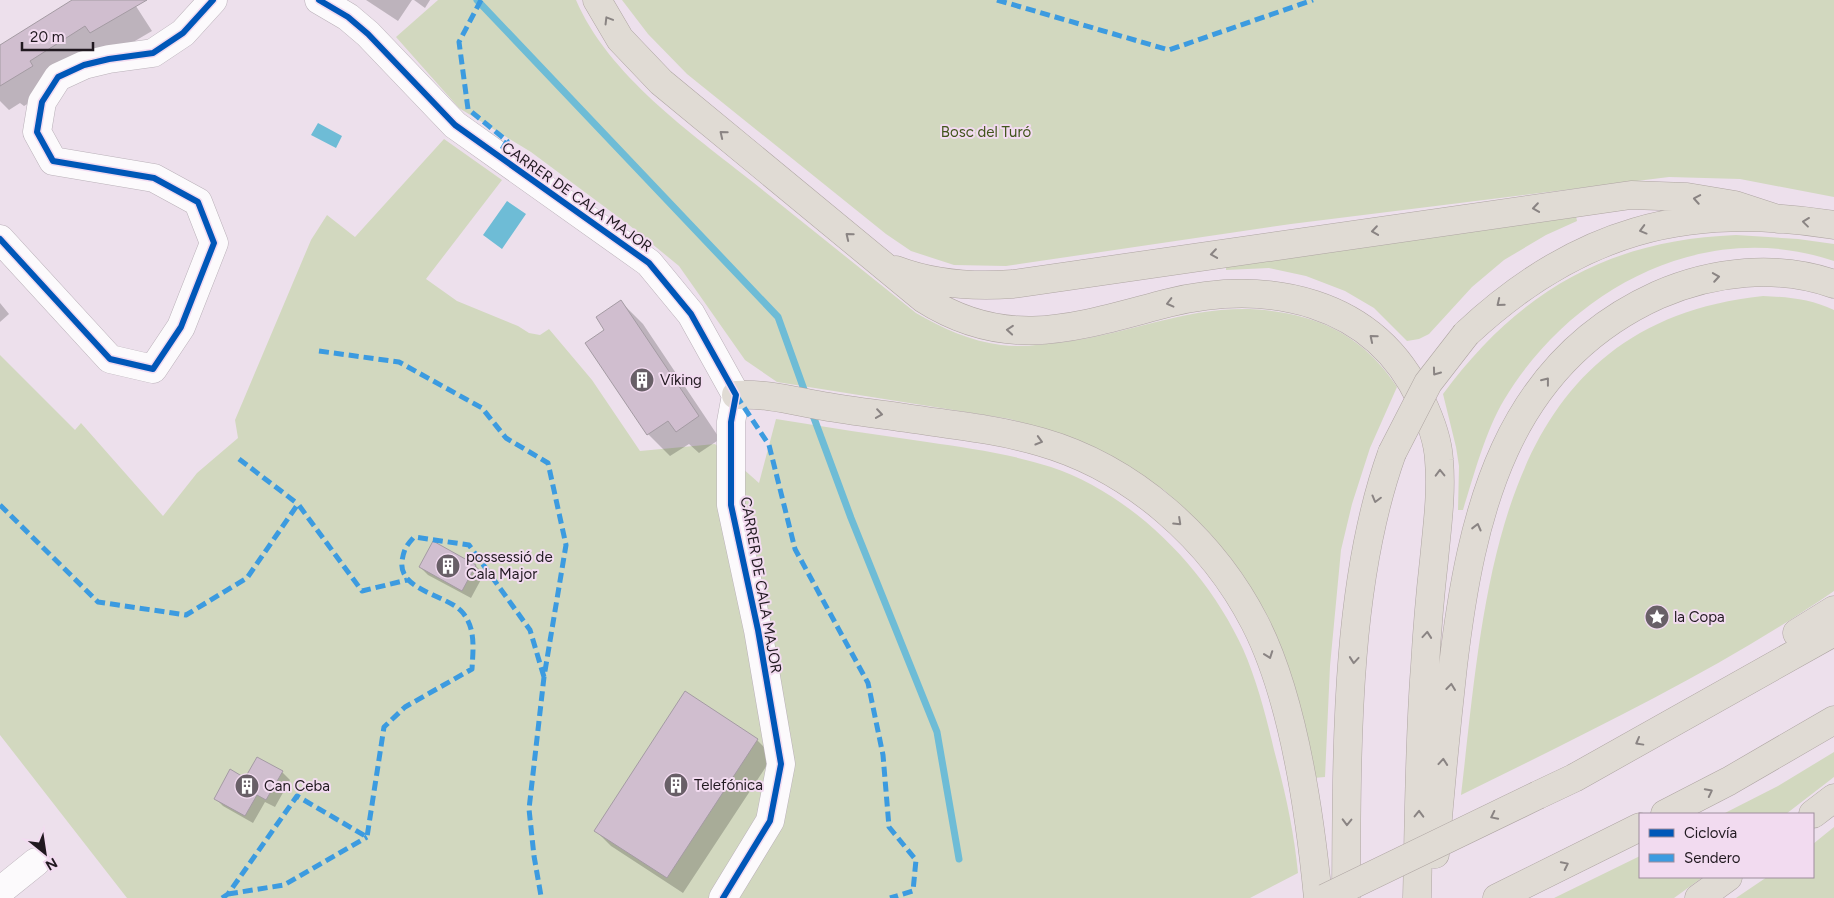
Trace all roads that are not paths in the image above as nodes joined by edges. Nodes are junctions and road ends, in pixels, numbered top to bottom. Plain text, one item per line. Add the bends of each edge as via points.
1 (213, 0) edge
2 (319, 0) edge
3 (596, 0) edge
4 (1778, 218) junction
5 (1834, 225) edge
6 (0, 239) edge
7 (887, 267) junction
8 (1834, 284) edge
9 (736, 395) junction
10 (1834, 610) edge
11 (1834, 632) edge
12 (1834, 720) edge
13 (1574, 778) junction
14 (1834, 798) edge
15 (1667, 813) edge
16 (1814, 813) edge
17 (1639, 827) edge
18 (36, 862) dead end
19 (1727, 878) edge
20 (0, 891) edge
21 (1509, 892) edge
22 (723, 898) edge
23 (1318, 898) edge
24 (1325, 898) edge
25 (1346, 898) edge
26 (1417, 898) edge
27 (1431, 898) edge
28 (1699, 898) edge

1 - 6 street via 183,33 153,54 108,59 58,77 42,102 37,132 53,161 154,178 198,202 214,243 181,327 153,369 110,359
2 - 9 street, CARRER DE CALA MAJOR via 348,17 368,34 455,125 649,263 678,294
7 -> 3 highway via 660,82 620,39
5 -> 4 highway
4 -> 7 highway via 1735,205 1687,197 1631,195 1013,284 947,283
4 -> 25 highway, bridge via 1698,220 1657,226 1619,236 1562,261 1496,306 1466,334 1428,383 1392,453 1373,510 1357,620 1348,773
26 -> 7 highway via 1420,730 1437,529 1439,459 1428,417 1396,359 1355,324 1310,303 1283,296 1246,292 1211,295 1066,328 1007,330 976,325 941,310
27 -> 8 highway via 1445,735 1465,578 1492,476 1529,403 1568,357 1599,330 1670,290 1702,279 1756,272 1801,275
9 - 22 street, CARRER DE CALA MAJOR via 731,422 732,505 781,764 770,821
9 -> 23 highway via 758,393 995,431 1042,442 1085,458 1158,504 1211,558 1238,594 1268,652 1296,756 1312,834
10 - 13 highway via 1758,658 1600,743
11 -> 13 highway
15 -> 12 highway
13 -> 24 highway, bridge
14 - 16 highway
21 -> 17 highway
18 - 20 street
19 - 28 highway

